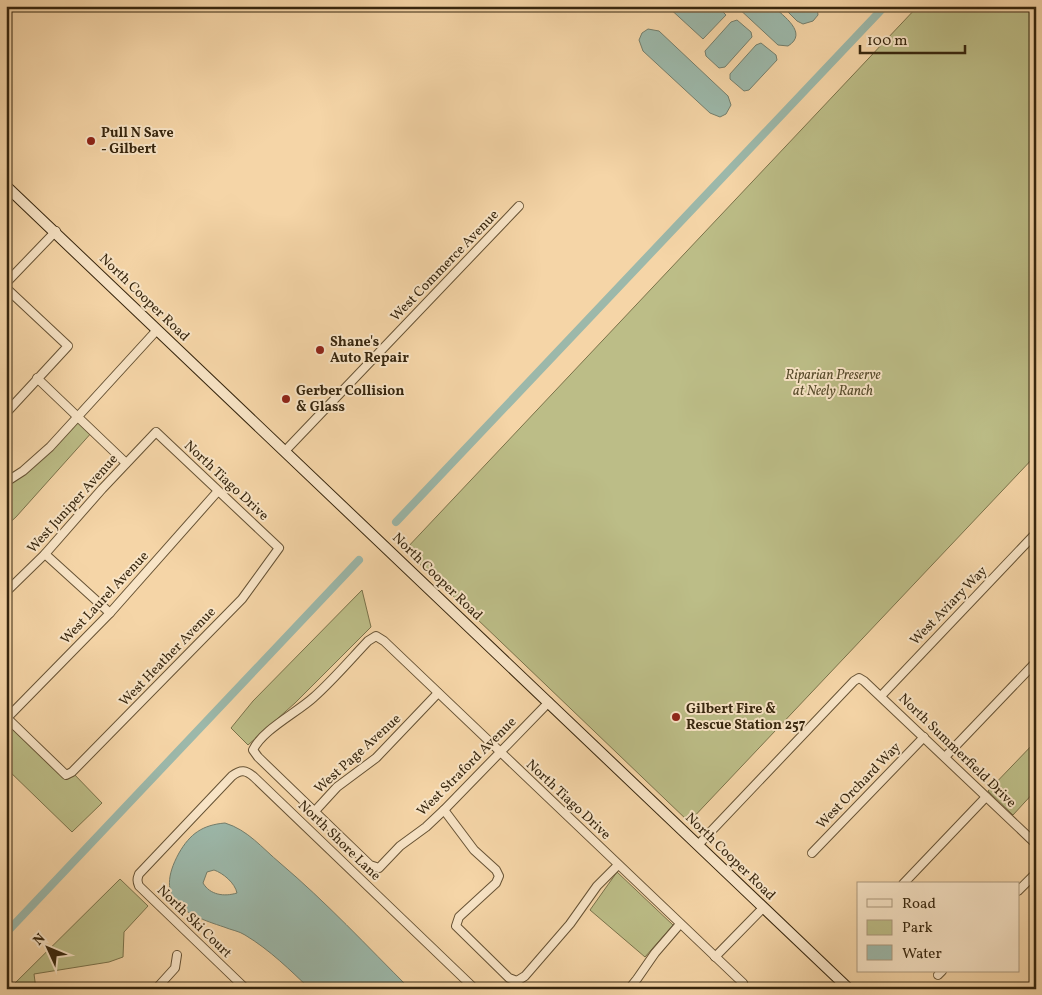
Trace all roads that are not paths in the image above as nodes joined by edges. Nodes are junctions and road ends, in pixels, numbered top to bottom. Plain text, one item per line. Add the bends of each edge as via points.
1 (6, 186) edge
2 (519, 206) dead end
3 (56, 232) junction
4 (6, 283) edge
5 (6, 288) edge
6 (157, 330) junction
7 (37, 378) junction
8 (6, 413) edge
9 (77, 416) junction
10 (156, 432) joint
11 (285, 451) junction
12 (126, 463) junction
13 (6, 482) edge
14 (218, 491) junction
15 (1036, 533) edge
16 (279, 548) joint
17 (45, 554) junction
18 (6, 592) edge
19 (110, 613) junction
20 (1036, 662) edge
21 (438, 693) junction
22 (881, 696) junction
23 (549, 702) junction
24 (7, 718) edge
25 (924, 737) junction
26 (500, 753) junction
27 (945, 757) junction
28 (986, 797) junction
29 (444, 810) junction
30 (315, 811) junction
31 (185, 826) joint
32 (1036, 844) edge
33 (698, 845) junction
34 (812, 853) dead end
35 (618, 865) junction
36 (1036, 872) edge
37 (905, 882) edge
38 (1020, 889) edge
39 (763, 908) junction
40 (680, 924) junction
41 (177, 955) dead end
42 (715, 957) junction
43 (740, 986) edge
44 (156, 989) edge
45 (246, 989) edge
46 (475, 989) edge
47 (629, 989) edge
48 (849, 989) edge

1 - 3 main road, North Cooper Road
2 - 11 street, West Commerce Avenue
3 - 4 street
3 - 6 main road, North Cooper Road
5 - 7 street via 68,346
6 - 9 street
6 - 11 main road, North Cooper Road
7 - 8 street
7 - 9 street
9 - 12 street
9 - 13 street via 50,447
10 - 12 street, West Juniper Avenue
10 - 14 street, North Tiago Drive
11 - 23 main road, North Cooper Road
12 - 17 street, West Juniper Avenue
14 - 16 street, North Tiago Drive
14 - 19 street, West Laurel Avenue
15 - 22 street, West Aviary Way
16 - 24 street, West Heather Avenue via 242,599 72,772 66,775
17 - 18 street, West Juniper Avenue
17 - 19 street
19 - 24 street, West Laurel Avenue
20 - 27 street
21 - 26 street, North Tiago Drive
21 - 30 street, West Page Avenue via 376,758 338,787
21 - 30 street, North Tiago Drive via 376,636 314,698 276,725 253,750
22 - 25 street, North Summerfield Drive
22 - 33 street, North Summerfield Drive via 859,678 854,681
23 - 26 street, West Straford Avenue
23 - 33 main road, North Cooper Road
25 - 27 street, North Summerfield Drive
25 - 34 street, West Orchard Way
26 - 29 street, West Straford Avenue
26 - 35 street, North Tiago Drive
27 - 28 street, North Summerfield Drive
28 - 32 street, North Summerfield Drive
28 - 37 street
29 - 30 street, West Straford Avenue via 400,846 380,868 370,866
29 - 35 street via 474,850 499,876 496,883 459,917 456,926 509,978 517,981 570,924 597,886
31 - 45 street, North Ski Court via 140,874 137,882
31 - 46 street, North Shore Lane via 232,776 240,771 249,773
33 - 39 main road, North Cooper Road
35 - 40 street, North Tiago Drive
36 - 38 street
39 - 42 street
39 - 48 main road, North Cooper Road
40 - 42 street, North Tiago Drive
40 - 47 street
41 - 44 street via 174,968
42 - 43 street, North Tiago Drive

